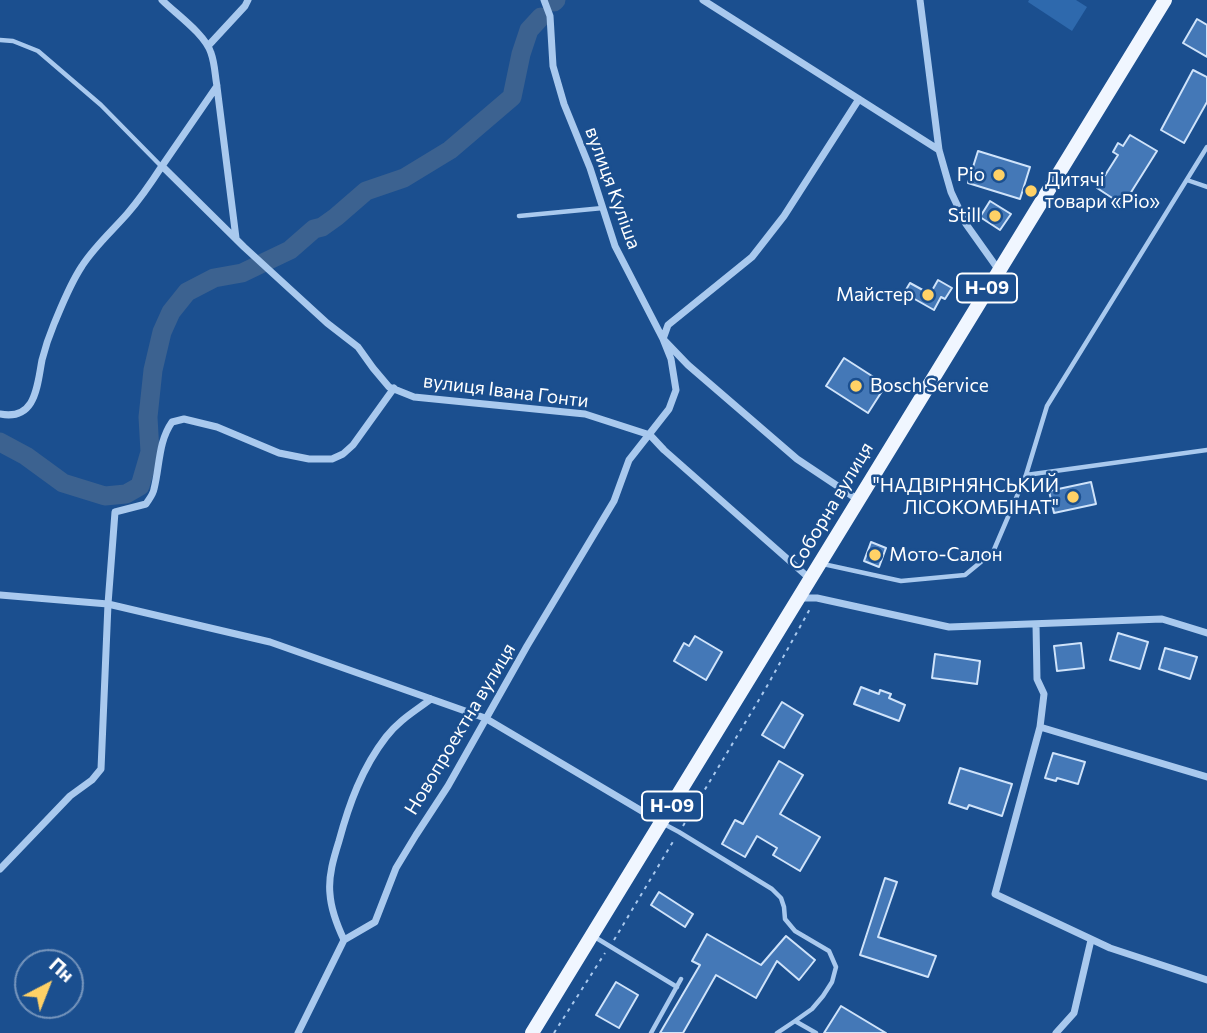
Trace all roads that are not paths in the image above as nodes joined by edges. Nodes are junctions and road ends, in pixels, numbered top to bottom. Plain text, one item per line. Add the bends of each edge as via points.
1 (162, 0) edge
2 (248, 0) edge
3 (544, 0) edge
4 (703, 0) edge
5 (920, 0) edge
6 (1165, 0) edge
7 (0, 40) edge
8 (208, 46) junction
9 (217, 86) junction
10 (859, 99) junction
11 (1207, 147) edge
12 (939, 150) junction
13 (162, 166) junction
14 (1187, 180) junction
15 (1207, 187) edge
16 (603, 208) junction
17 (519, 216) dead end
18 (237, 239) junction
19 (998, 269) junction
20 (663, 339) junction
21 (394, 388) junction
22 (0, 414) edge
23 (650, 435) junction
24 (1207, 450) edge
25 (1026, 475) junction
26 (857, 499) junction
27 (819, 563) junction
28 (809, 578) junction
29 (0, 595) edge
30 (798, 598) junction
31 (108, 604) junction
32 (1037, 624) junction
33 (1207, 633) edge
34 (431, 699) junction
35 (485, 718) junction
36 (1041, 727) junction
37 (1207, 778) edge
38 (662, 823) junction
39 (0, 869) edge
40 (592, 936) junction
41 (344, 940) junction
42 (1091, 940) junction
43 (681, 979) dead end
44 (1207, 980) edge
45 (677, 986) junction
46 (794, 1021) junction
47 (1065, 1024) junction
48 (533, 1032) edge
49 (298, 1033) edge
50 (651, 1033) edge
51 (776, 1033) edge
52 (817, 1033) edge
53 (1056, 1033) edge
54 (1067, 1033) edge

1 - 8 street
2 - 8 street
3 - 16 street, вулиця Куліша via 550,16 553,66
4 - 10 street
5 - 12 street
6 - 19 main road, Соборна вулиця / Н-09
7 - 13 lane via 37,51 101,105
8 - 9 street
9 - 13 street
9 - 18 street
10 - 12 street
10 - 20 street via 784,216 752,257 668,324
11 - 14 lane
12 - 19 street via 966,224
13 - 18 street, вулиця Івана Гонти
13 - 22 street via 82,266 51,331 30,405 12,416
14 - 15 lane
14 - 25 lane via 1047,406
16 - 17 lane
16 - 20 street, вулиця Куліша via 615,246
18 - 21 street, вулиця Івана Гонти via 358,347
19 - 26 main road, Соборна вулиця / Н-09
20 - 23 street, Новопроектна вулиця via 676,390
20 - 26 street, вулиця Куліша via 797,459
21 - 23 street, вулиця Івана Гонти via 414,397 585,414
21 - 31 street via 353,444 332,458 279,453 216,427 184,419 172,422 165,432 154,492 146,504 115,512
23 - 28 street, вулиця Івана Гонти
23 - 35 street, Новопроектна вулиця via 629,460 614,501
24 - 25 lane
25 - 27 lane via 993,552 965,575 901,582
26 - 27 main road, Соборна вулиця / Н-09
27 - 28 main road, Соборна вулиця / Н-09
28 - 30 main road, Соборна вулиця / Н-09
29 - 31 street
30 - 32 street via 817,598 949,628
30 - 38 main road, Соборна вулиця / Н-09
31 - 34 street via 270,642
31 - 39 street via 101,769
32 - 33 street via 1161,619
32 - 36 street via 1038,679 1044,694
34 - 35 street
34 - 41 street via 385,738 346,816 329,892
35 - 38 street
35 - 41 street, Новопроектна вулиця via 396,868 375,922
36 - 37 street
36 - 42 street via 995,894
38 - 40 main road, Соборна вулиця / Н-09
38 - 46 lane via 772,889 781,898 785,919 794,931 829,951 836,967 832,982 811,1009
40 - 45 lane
40 - 48 main road, Соборна вулиця / Н-09
41 - 49 street
42 - 44 street
42 - 47 street via 1074,1013
43 - 45 lane
45 - 50 lane
46 - 51 lane
46 - 52 lane
47 - 53 street
47 - 54 street

